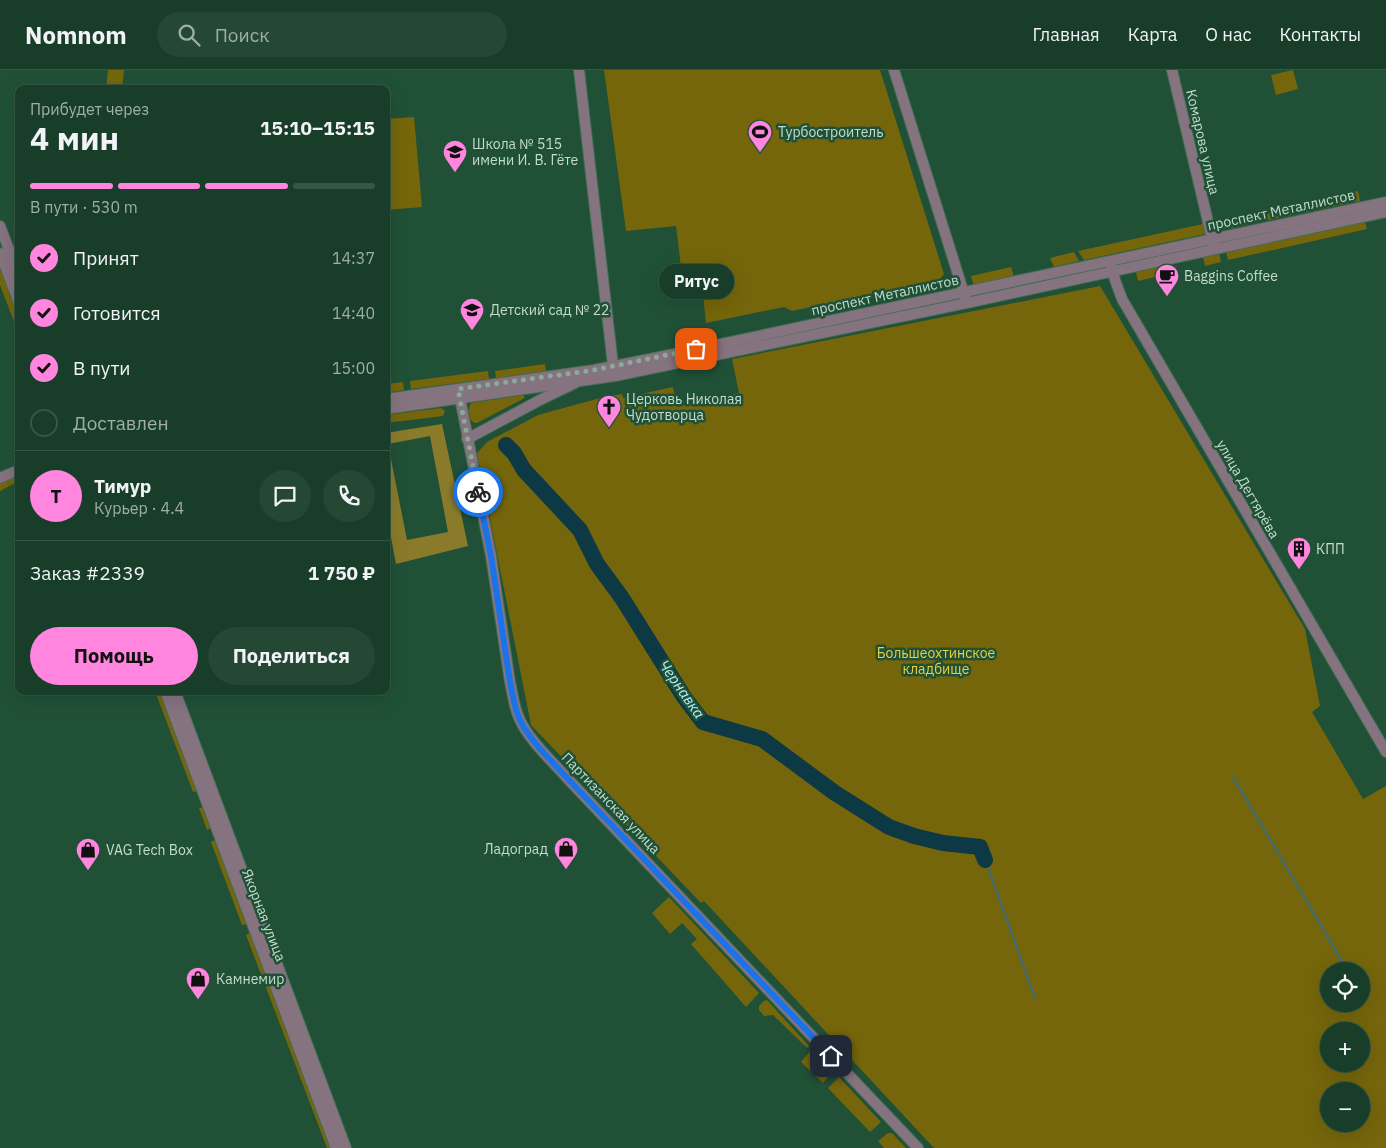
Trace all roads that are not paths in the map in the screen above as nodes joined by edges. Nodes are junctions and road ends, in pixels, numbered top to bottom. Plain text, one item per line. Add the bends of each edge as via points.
1 (579, 70) edge
2 (894, 70) edge
3 (1172, 70) edge
4 (1386, 202) edge
5 (1386, 212) edge
6 (0, 226) edge
7 (1212, 238) junction
8 (1214, 250) junction
9 (0, 253) edge
10 (1111, 261) junction
11 (15, 265) edge
12 (1113, 272) junction
13 (15, 293) edge
14 (965, 298) junction
15 (614, 371) junction
16 (578, 382) junction
17 (459, 394) junction
18 (390, 399) edge
19 (390, 408) edge
20 (467, 439) junction
21 (15, 472) edge
22 (0, 478) edge
23 (166, 695) edge
24 (176, 695) edge
25 (1386, 752) edge
26 (336, 1148) edge
27 (346, 1148) edge
28 (918, 1148) edge

1 - 15 street
2 - 14 street
3 - 7 street, Комарова улица
4 - 7 street, проспект Металлистов
5 - 8 street, проспект Металлистов
6 - 11 street
7 - 8 street, Комарова улица
7 - 10 street, проспект Металлистов
8 - 12 street, проспект Металлистов
9 - 13 street
10 - 12 street, улица Дегтярёва
10 - 14 street, проспект Металлистов
12 - 14 street, проспект Металлистов
12 - 25 street, улица Дегтярёва via 1122,300
14 - 15 street, проспект Металлистов
15 - 16 street, проспект Металлистов
15 - 17 street, проспект Металлистов
16 - 17 street, проспект Металлистов
16 - 20 street
17 - 18 street, проспект Металлистов
17 - 19 street, проспект Металлистов
17 - 20 street, Партизанская улица
20 - 28 street, Партизанская улица via 491,556 514,701 526,730 567,778
21 - 22 street
23 - 26 street, Якорная улица
24 - 27 street, Якорная улица

